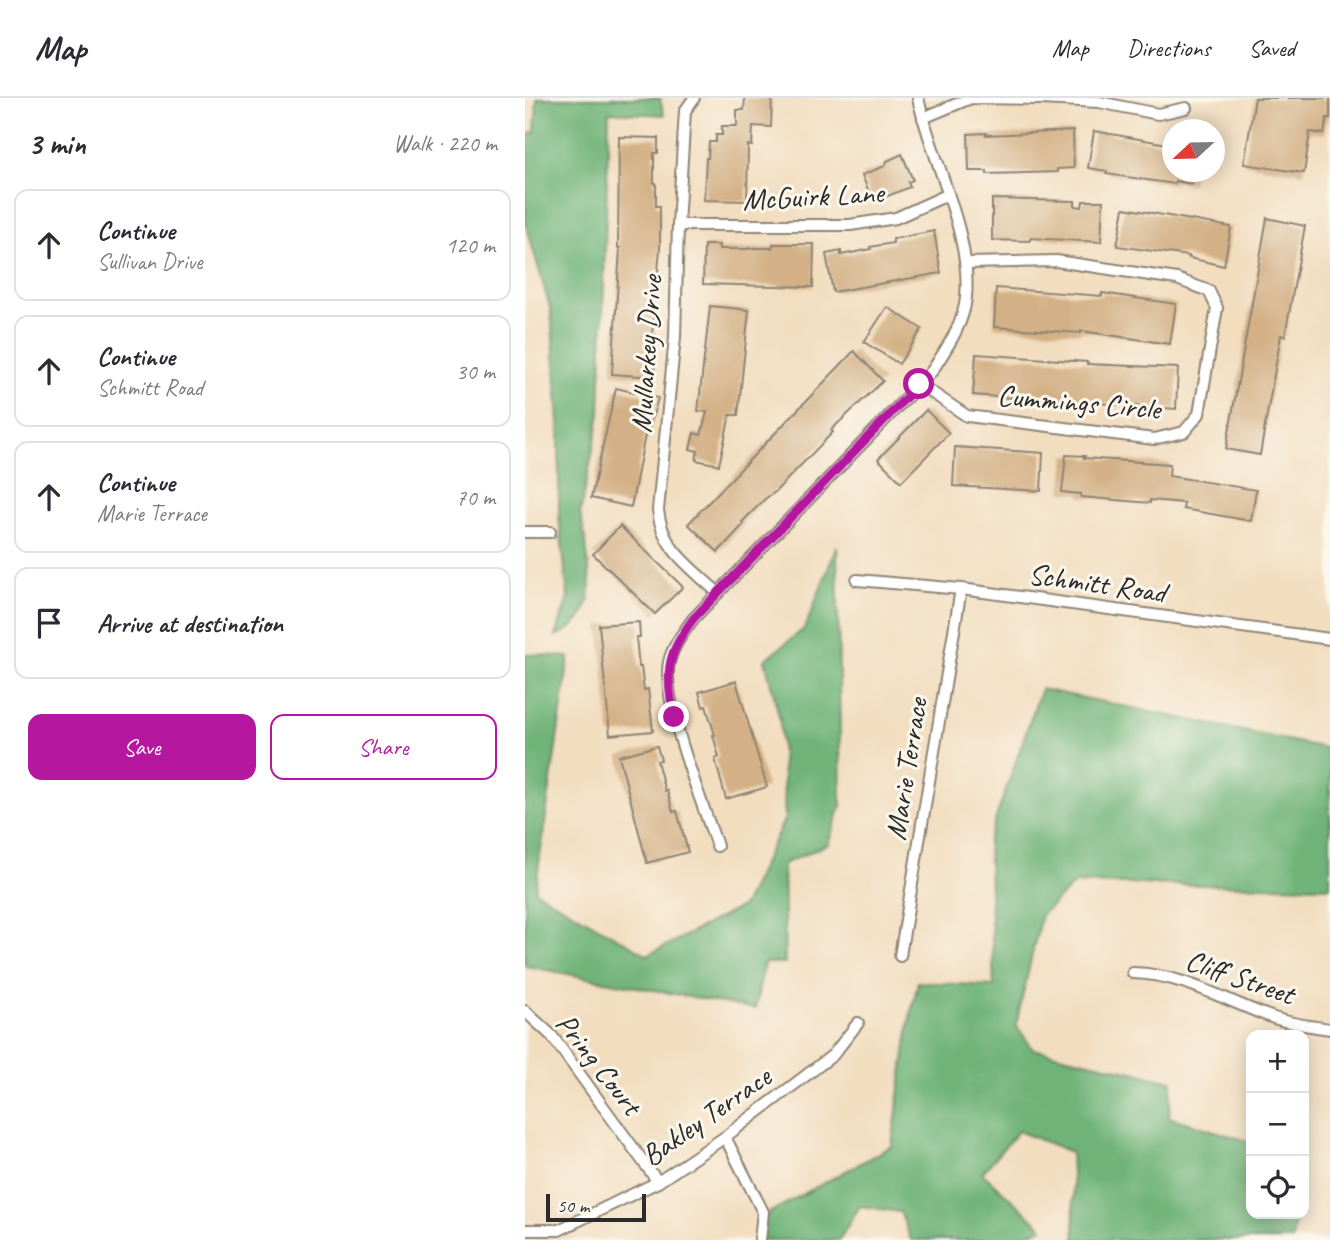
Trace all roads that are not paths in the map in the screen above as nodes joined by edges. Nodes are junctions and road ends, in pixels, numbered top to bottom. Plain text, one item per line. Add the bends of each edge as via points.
1 (694, 98) edge
2 (918, 98) edge
3 (1186, 108) dead end
4 (923, 118) junction
5 (947, 195) junction
6 (678, 225) junction
7 (966, 263) junction
8 (919, 384) junction
9 (525, 532) edge
10 (550, 533) dead end
11 (857, 580) dead end
12 (961, 589) junction
13 (718, 593) junction
14 (1330, 639) edge
15 (717, 846) dead end
16 (900, 956) dead end
17 (1133, 973) dead end
18 (525, 1012) edge
19 (858, 1023) dead end
20 (1330, 1029) edge
21 (725, 1137) junction
22 (658, 1182) junction
23 (525, 1230) edge
24 (760, 1240) edge

1 - 6 street, Mullarkey Drive via 685,111
2 - 4 street
3 - 4 street via 1158,114 1098,102 971,98
4 - 5 street
5 - 6 street, McGuirk Lane via 896,219 850,225
5 - 7 street
6 - 13 street, Mullarkey Drive via 675,337 658,510 668,544
7 - 8 street via 966,299 959,322 949,346
7 - 8 street, Cummings Circle via 1056,261 1177,279 1209,291 1217,308 1199,414 1184,432 1154,439 967,416
8 - 13 street
9 - 10 street
11 - 12 street, Schmitt Road
12 - 14 street, Schmitt Road
12 - 16 street, Marie Terrace
13 - 15 street via 677,641 669,663 674,717
17 - 20 street, Cliff Street via 1155,973 1274,1018
18 - 22 street, Pring Court via 552,1036
19 - 21 street, Bakley Terrace via 834,1055
21 - 22 street, Bakley Terrace
21 - 24 street via 763,1212
22 - 23 street, Bakley Terrace via 559,1230

